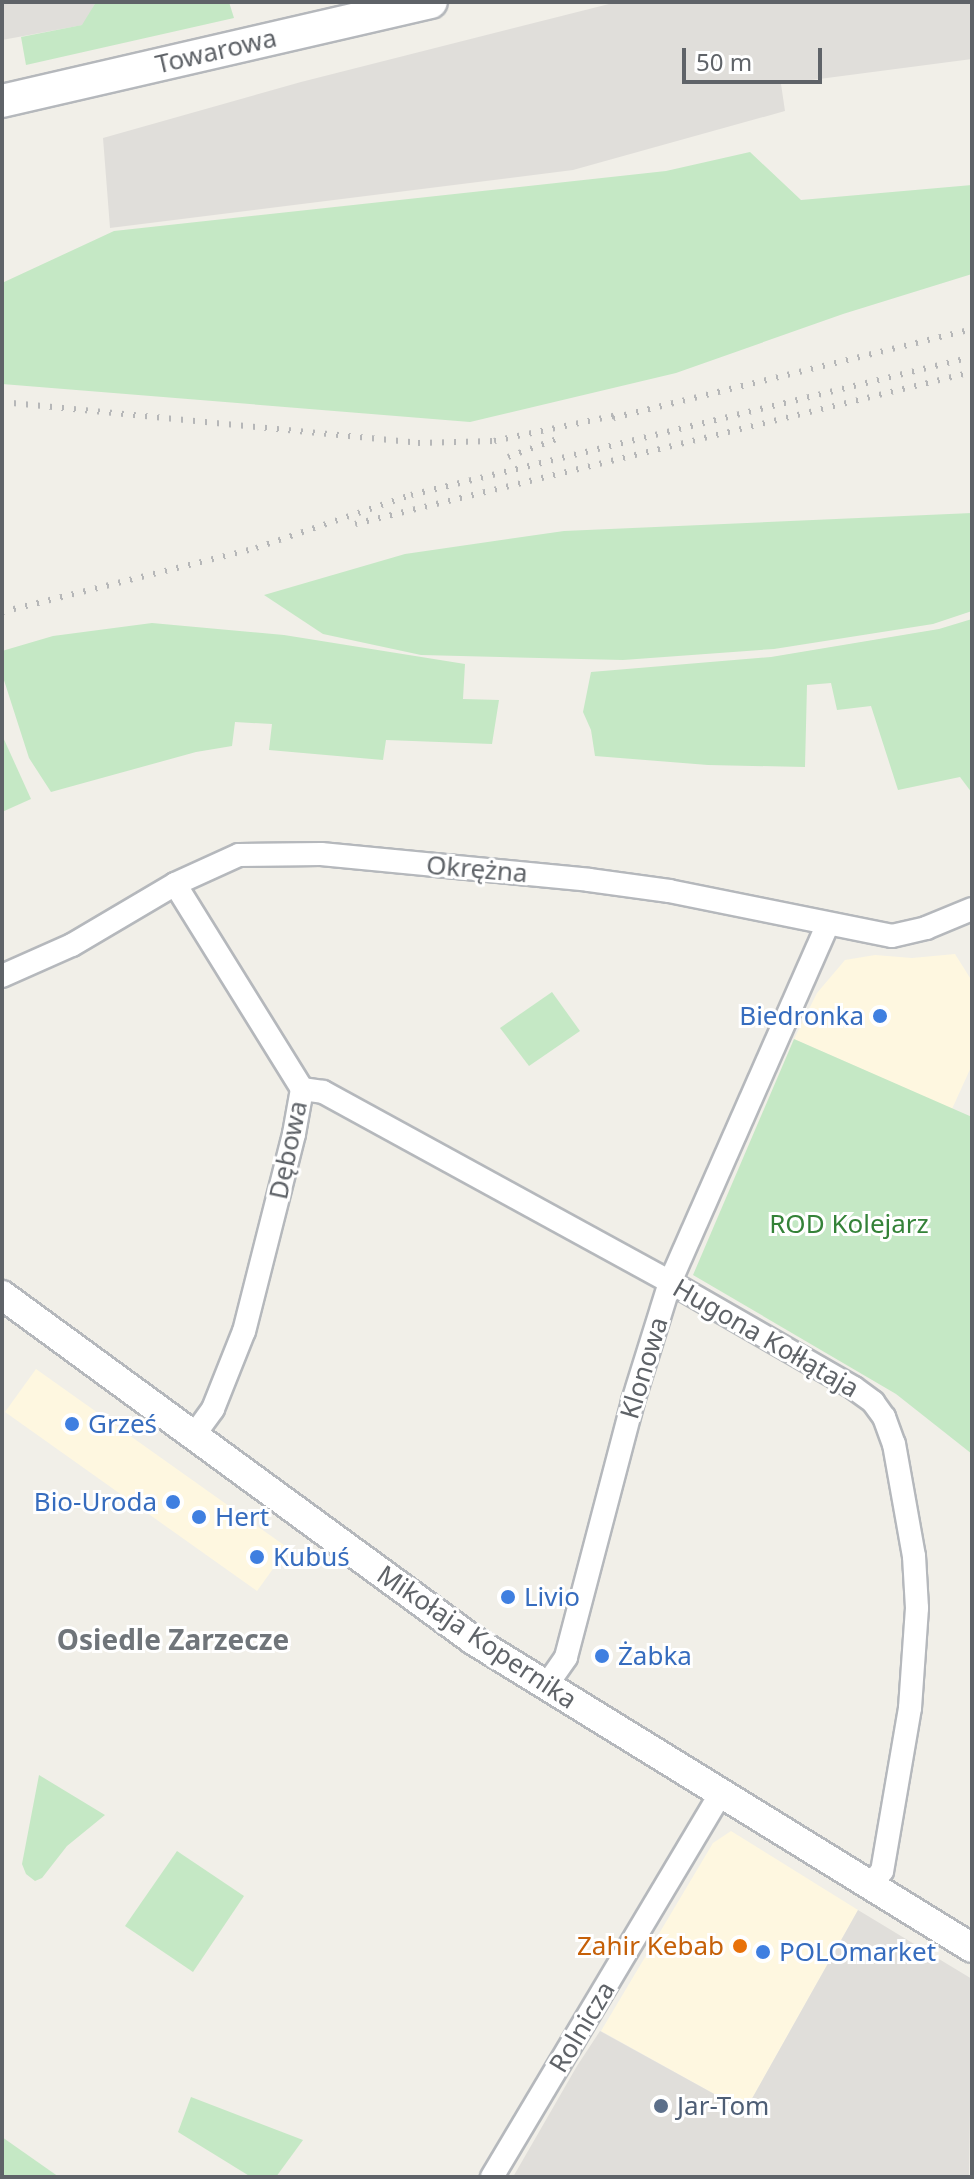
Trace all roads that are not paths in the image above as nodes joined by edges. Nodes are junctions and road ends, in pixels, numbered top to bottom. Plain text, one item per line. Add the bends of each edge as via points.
1 (431, 2) edge
2 (2, 101) edge
3 (175, 884) junction
4 (972, 909) edge
5 (827, 926) junction
6 (2, 976) edge
7 (302, 1089) junction
8 (670, 1282) junction
9 (2, 1295) edge
10 (194, 1435) junction
11 (546, 1686) junction
12 (720, 1795) junction
13 (869, 1886) junction
14 (972, 1948) edge
15 (492, 2177) edge

1 - 2 main road, Towarowa
3 - 5 street, Okrężna via 239,855 321,854 669,891
3 - 6 street, Okrężna via 72,945
3 - 7 street, Dębowa
4 - 5 street, Okrężna via 892,936
5 - 8 street, Klonowa
7 - 8 street, Hugona Kołłątaja via 323,1092
7 - 10 street, Dębowa via 244,1331 213,1409
8 - 11 street, Klonowa via 566,1657
8 - 13 street, Hugona Kołłątaja via 864,1395 884,1417 894,1444 914,1556 917,1608 907,1723 882,1871
9 - 10 street, Mikołaja Kopernika
10 - 11 street, Mikołaja Kopernika via 473,1640
11 - 12 street, Mikołaja Kopernika
12 - 13 street, Mikołaja Kopernika
12 - 15 street, Rolnicza
13 - 14 street, Mikołaja Kopernika

